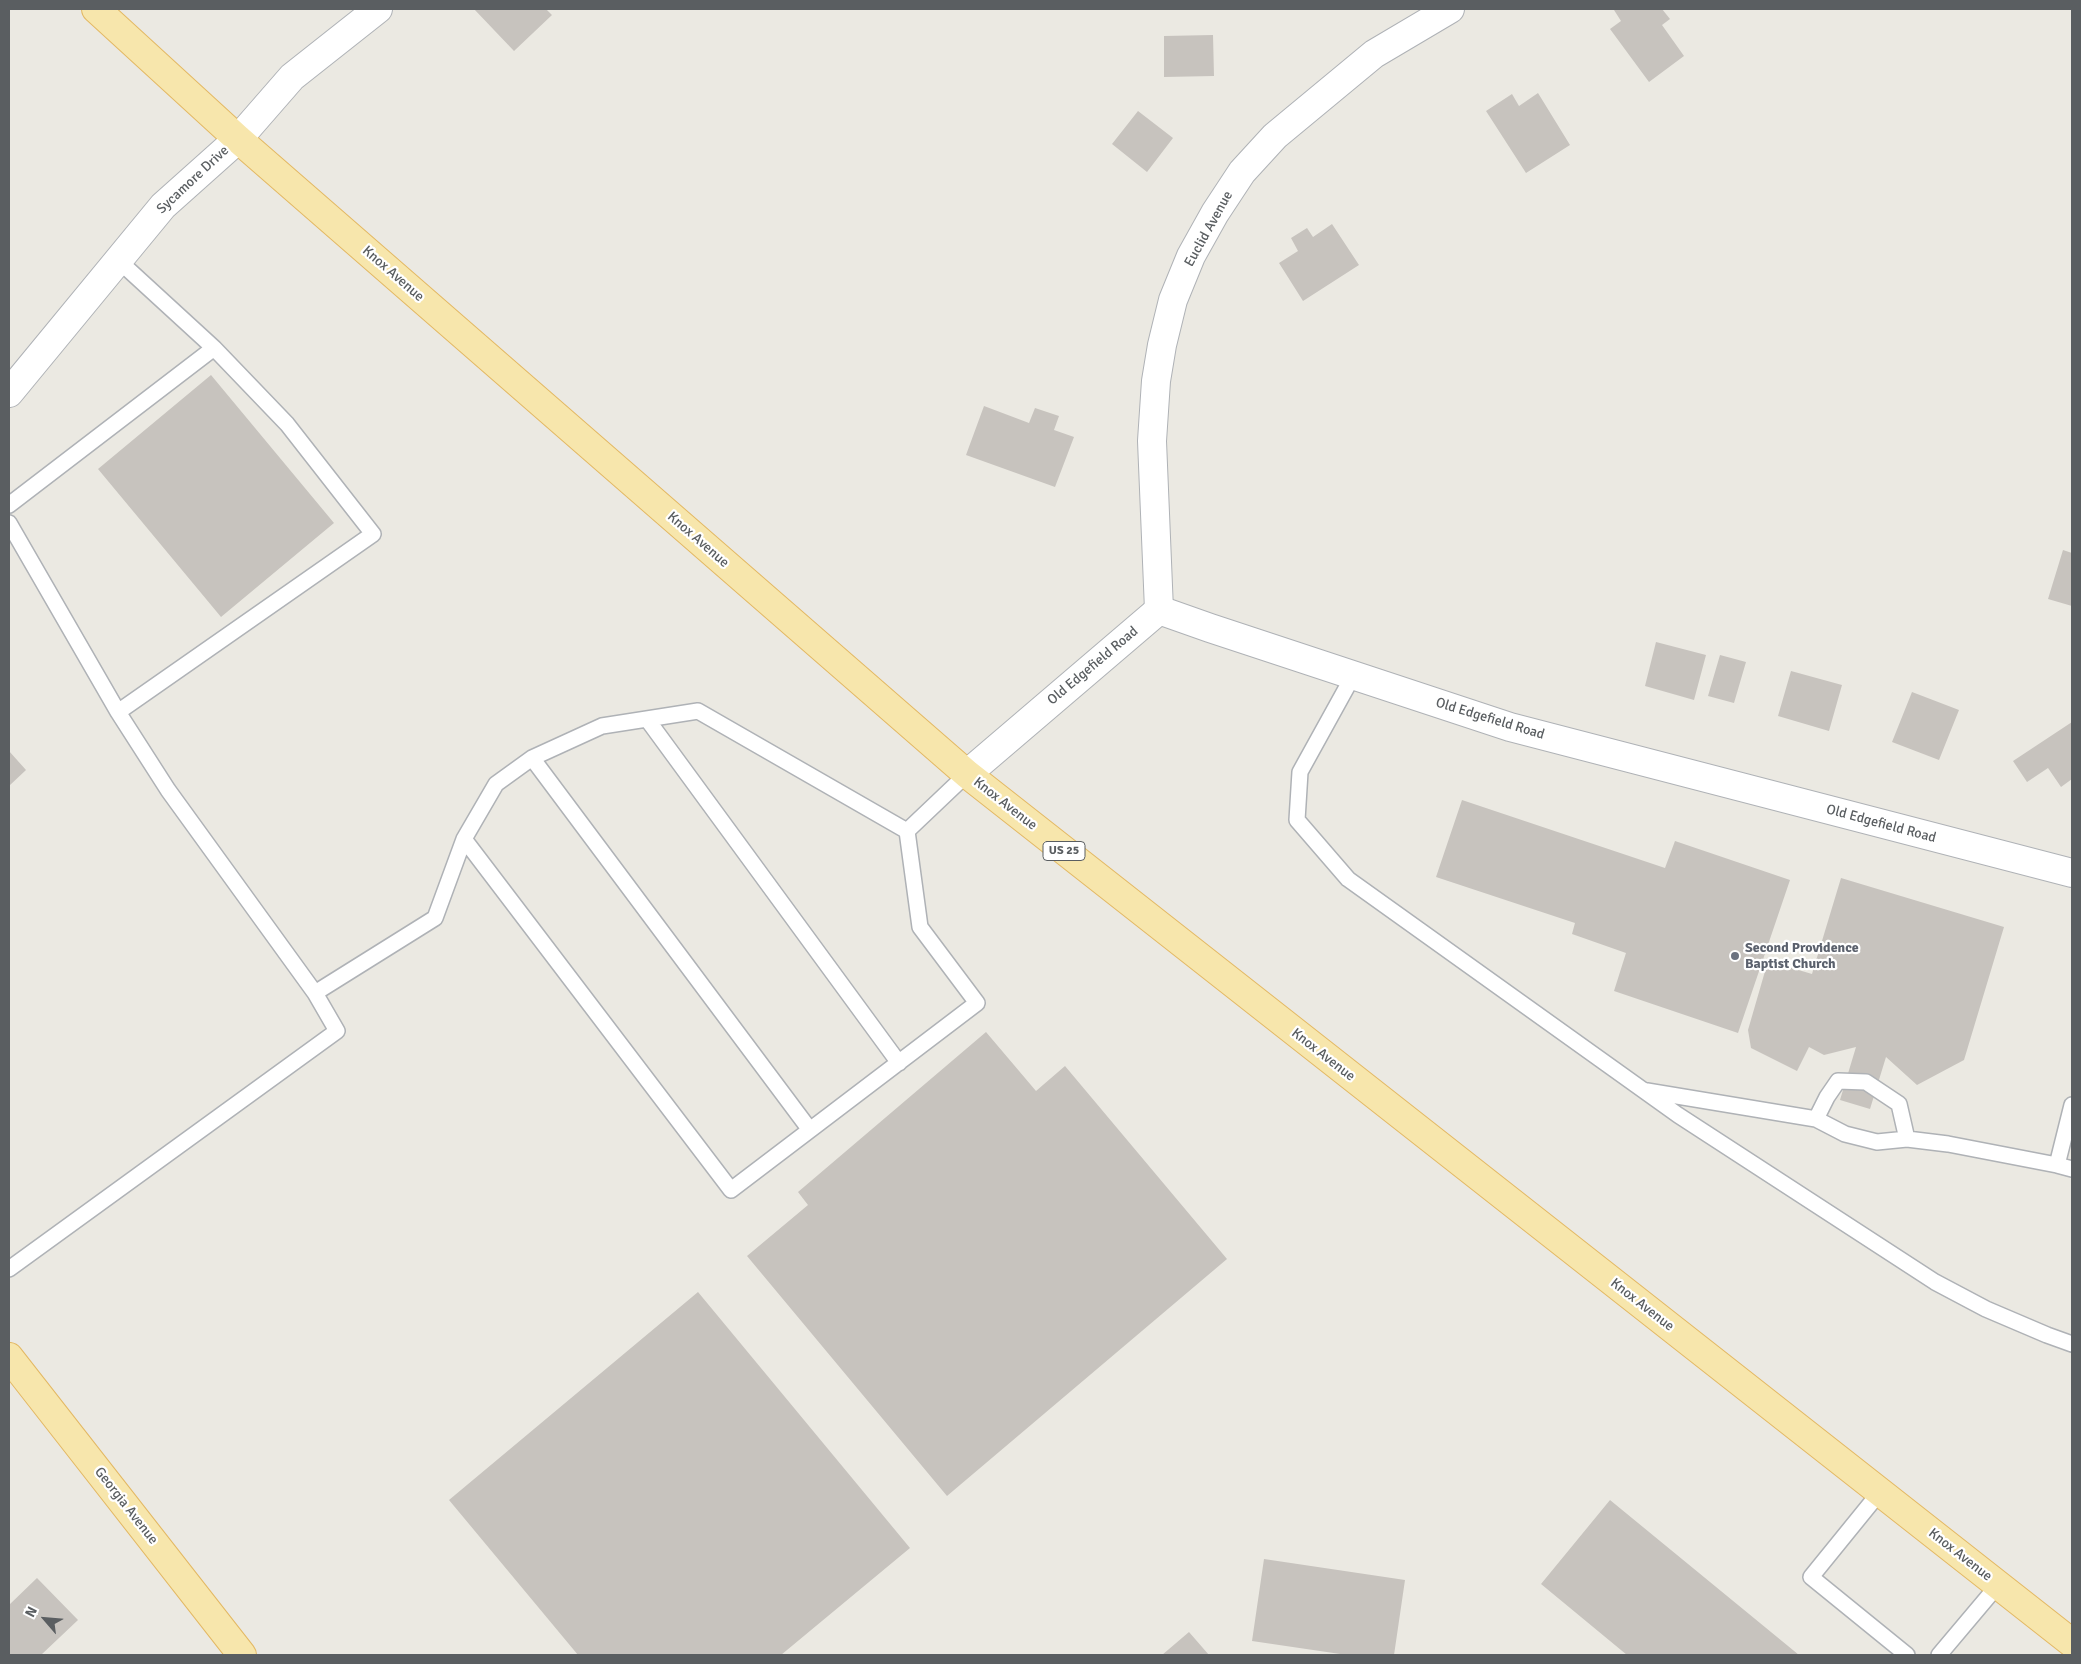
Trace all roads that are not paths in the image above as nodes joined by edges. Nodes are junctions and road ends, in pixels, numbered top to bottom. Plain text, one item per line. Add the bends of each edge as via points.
1 (96, 9) edge
2 (378, 9) edge
3 (1450, 9) edge
4 (238, 139) junction
5 (118, 260) junction
6 (214, 348) junction
7 (9, 393) edge
8 (9, 505) edge
9 (9, 523) edge
10 (1159, 610) junction
11 (1353, 676) junction
12 (118, 712) junction
13 (647, 719) junction
14 (532, 758) junction
15 (967, 774) junction
16 (907, 832) junction
17 (464, 839) junction
18 (2072, 873) edge
19 (315, 993) junction
20 (899, 1063) junction
21 (1643, 1090) junction
22 (2072, 1104) edge
23 (1816, 1119) junction
24 (810, 1130) junction
25 (1907, 1139) junction
26 (2065, 1167) edge
27 (9, 1269) edge
28 (2072, 1344) edge
29 (9, 1357) edge
30 (1880, 1492) junction
31 (1998, 1585) junction
32 (2072, 1643) edge
33 (242, 1655) edge
34 (1908, 1655) edge
35 (1939, 1655) edge

1 - 4 main road, Knox Avenue / US 25
2 - 4 street, Sycamore Drive via 292,77
3 - 10 street, Euclid Avenue via 1374,54 1275,136 1242,172 1191,256 1173,300 1156,381 1152,441
4 - 5 street, Sycamore Drive via 163,206
4 - 15 main road, Knox Avenue / US 25
5 - 6 lane
5 - 7 street, Sycamore Drive
6 - 8 lane
6 - 12 lane via 287,424 373,534
9 - 12 lane
10 - 11 street, Old Edgefield Road
10 - 15 street, Old Edgefield Road
11 - 18 street, Old Edgefield Road via 1510,728
11 - 21 lane via 1300,772 1297,820 1348,879
12 - 19 lane via 168,790
13 - 14 lane via 602,726
13 - 16 lane via 698,711
13 - 20 lane
14 - 17 lane via 496,784
14 - 24 lane
15 - 16 lane
15 - 30 main road, Knox Avenue / US 25
16 - 20 lane via 920,927 977,1003
17 - 19 lane via 435,918
17 - 24 lane via 731,1190
19 - 27 lane via 337,1031
20 - 24 lane
21 - 23 lane
21 - 28 lane via 1935,1282 1986,1309
22 - 26 lane
23 - 25 lane via 1845,1134 1877,1142
23 - 25 lane via 1838,1081 1866,1082 1899,1104
25 - 26 lane
29 - 33 main road, Georgia Avenue
30 - 31 main road, Knox Avenue / US 25
30 - 34 lane via 1810,1577
31 - 32 main road, Knox Avenue / US 25
31 - 35 lane

